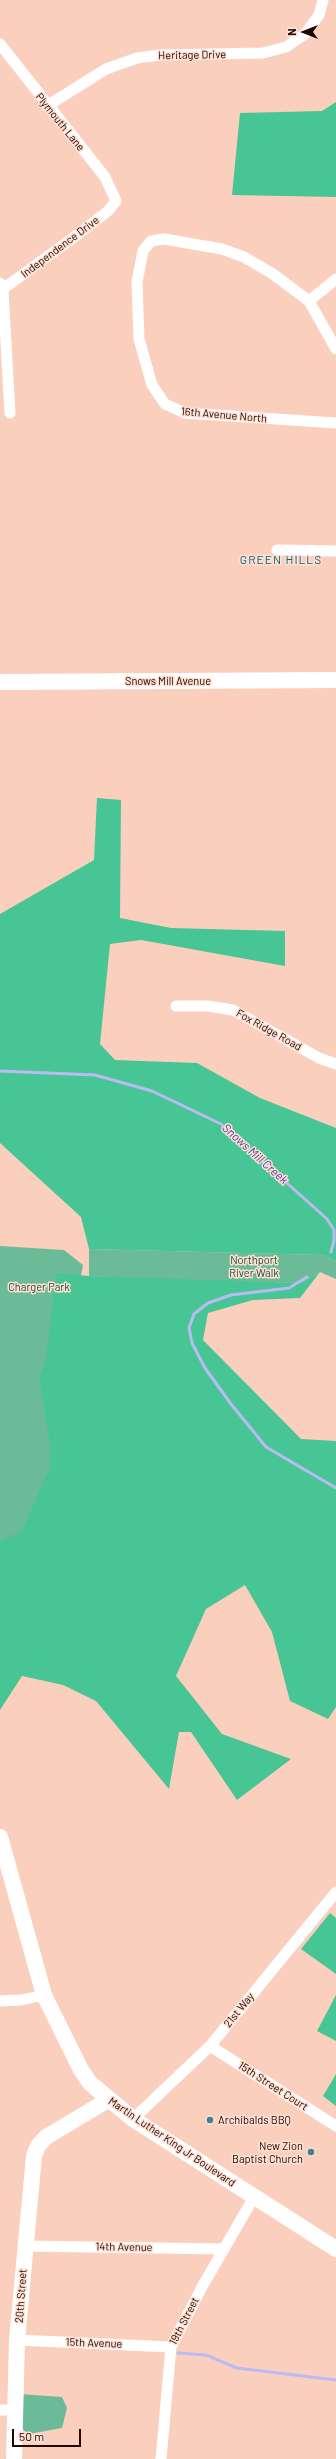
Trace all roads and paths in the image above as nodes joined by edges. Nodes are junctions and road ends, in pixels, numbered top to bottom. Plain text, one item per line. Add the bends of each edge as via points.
1 (323, 0) edge
2 (0, 44) edge
3 (47, 106) junction
4 (116, 201) joint
5 (336, 279) edge
6 (1, 288) edge
7 (309, 302) junction
8 (336, 349) edge
9 (10, 413) dead end
10 (336, 423) edge
11 (277, 550) dead end
12 (336, 551) edge
13 (336, 680) edge
14 (0, 682) edge
15 (176, 1006) dead end
16 (336, 1064) edge
17 (0, 1837) edge
18 (336, 1892) edge
19 (44, 1995) junction
20 (0, 2001) edge
21 (210, 2046) junction
22 (108, 2100) junction
23 (133, 2119) junction
24 (336, 2126) edge
25 (254, 2197) junction
26 (24, 2246) junction
27 (224, 2249) junction
28 (336, 2249) edge
29 (17, 2340) junction
30 (171, 2347) junction
31 (7, 2410) edge
32 (14, 2459) edge
33 (162, 2459) edge

1 - 3 street, Heritage Drive via 319,15 305,34 286,47 263,53 160,55 137,58 106,70
2 - 3 street, Plymouth Lane
3 - 4 street, Plymouth Lane via 105,177
4 - 6 street, Independence Drive via 108,211 77,235
5 - 7 street
6 - 9 street
7 - 8 street
7 - 10 street, 16th Avenue North via 274,274 244,257 222,249 164,239 151,241 143,251 137,282 139,339 157,395 174,410 207,415
11 - 12 street
13 - 14 main road, Snows Mill Avenue
15 - 16 street, Fox Ridge Road via 208,1006 233,1010 319,1058
17 - 19 main road, Martin Luther King Jr Boulevard
18 - 21 street, 21st Way
19 - 20 street
19 - 22 main road, Martin Luther King Jr Boulevard via 81,2070 93,2087
21 - 23 street, 21st Way
21 - 24 street, 15th Street Court
22 - 23 main road, Martin Luther King Jr Boulevard
22 - 26 main road, 20th Street via 46,2137 38,2146 34,2156
23 - 25 main road, Martin Luther King Jr Boulevard
25 - 27 street, 19th Street
25 - 28 main road, Martin Luther King Jr Boulevard
26 - 27 street, 14th Avenue
26 - 29 main road, 20th Street
27 - 30 street, 19th Street
29 - 30 street, 15th Avenue
29 - 31 main road, 20th Street
30 - 33 street, 19th Street
31 - 32 main road, 20th Street

